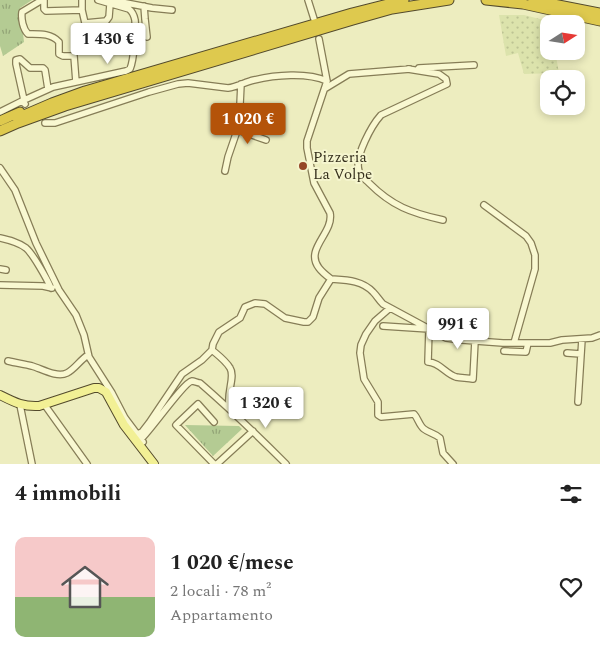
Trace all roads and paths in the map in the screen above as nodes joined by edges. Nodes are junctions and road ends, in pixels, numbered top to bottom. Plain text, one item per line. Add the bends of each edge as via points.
1 (43, 0) edge
2 (82, 0) edge
3 (98, 0) edge
4 (308, 0) edge
5 (404, 0) edge
6 (449, 0) edge
7 (486, 0) edge
8 (533, 0) edge
9 (111, 2) edge
10 (144, 6) junction
11 (82, 10) junction
12 (172, 10) dead end
13 (600, 13) edge
14 (314, 19) dead end
15 (600, 21) edge
16 (147, 37) dead end
17 (319, 39) dead end
18 (474, 65) dead end
19 (408, 69) junction
20 (327, 81) junction
21 (76, 82) junction
22 (241, 84) junction
23 (48, 89) junction
24 (325, 89) junction
25 (85, 91) junction
26 (23, 102) junction
27 (65, 106) junction
28 (0, 112) edge
29 (0, 121) edge
30 (44, 123) dead end
31 (0, 126) edge
32 (238, 130) junction
33 (0, 131) edge
34 (0, 137) edge
35 (266, 140) dead end
36 (0, 168) edge
37 (225, 171) dead end
38 (484, 205) dead end
39 (443, 220) dead end
40 (0, 238) edge
41 (331, 279) junction
42 (0, 285) edge
43 (51, 288) junction
44 (59, 290) junction
45 (390, 308) junction
46 (383, 326) dead end
47 (430, 328) junction
48 (600, 335) edge
49 (582, 339) junction
50 (476, 341) junction
51 (514, 343) junction
52 (528, 343) junction
53 (212, 350) junction
54 (504, 351) dead end
55 (567, 353) dead end
56 (581, 354) junction
57 (88, 355) junction
58 (8, 361) dead end
59 (106, 389) junction
60 (0, 395) edge
61 (578, 402) dead end
62 (44, 404) junction
63 (21, 405) junction
64 (231, 411) junction
65 (214, 422) dead end
66 (253, 431) junction
67 (140, 438) junction
68 (33, 464) edge
69 (87, 464) edge
70 (154, 464) edge
71 (215, 464) edge
72 (286, 464) edge
73 (452, 464) edge

1 - 11 street via 45,11
1 - 21 street via 22,12 24,30 28,34 55,38 59,42 59,54 74,56
2 - 11 street
3 - 9 street
4 - 14 street
5 - 25 highway
6 - 27 highway via 384,11
7 - 15 highway via 523,4
8 - 13 highway
9 - 10 street
9 - 11 street via 106,21 85,23
9 - 21 street via 130,9 134,17 132,67
10 - 12 street
10 - 16 street
17 - 20 street
18 - 19 street
19 - 24 street via 349,74
19 - 39 street via 439,74 446,79 446,84 381,115 365,142 358,170 391,202
20 - 22 street via 290,75
20 - 24 street
21 - 23 street
22 - 30 street via 223,88 178,84 55,123
22 - 32 street
23 - 26 street
23 - 26 street via 43,68 30,68 16,60
24 - 41 street via 306,148 314,183 331,217 314,253 318,268
25 - 29 highway via 56,98
25 - 31 highway
26 - 28 street
27 - 33 highway
27 - 34 highway
32 - 35 street
32 - 37 street
36 - 44 street via 15,190
38 - 51 street via 526,236 535,255 535,269
40 - 43 street via 26,248
41 - 45 street via 358,282
41 - 53 street via 310,321 285,318 265,304 255,303 245,307 240,318 219,332
42 - 43 street
43 - 44 street
44 - 57 street via 76,315
45 - 47 street
45 - 73 street via 366,334 360,353 364,379 378,402 378,415 414,414 423,428 440,438 443,453
46 - 47 street
47 - 50 street via 446,338
47 - 50 street via 428,362 456,377 473,379
48 - 49 street
49 - 52 street
49 - 56 street
50 - 51 street
51 - 52 street
52 - 54 street via 526,352
53 - 64 street via 232,374 228,400
53 - 67 street via 182,374
55 - 56 street
56 - 61 street
57 - 58 street via 62,375
57 - 59 street
59 - 62 main road via 94,388
59 - 67 street
59 - 70 main road via 124,425
60 - 63 main road
62 - 63 main road
62 - 69 street
63 - 68 street
64 - 66 street
64 - 67 street via 200,384 191,381
65 - 71 street via 198,404 176,425
66 - 71 street
66 - 72 street

